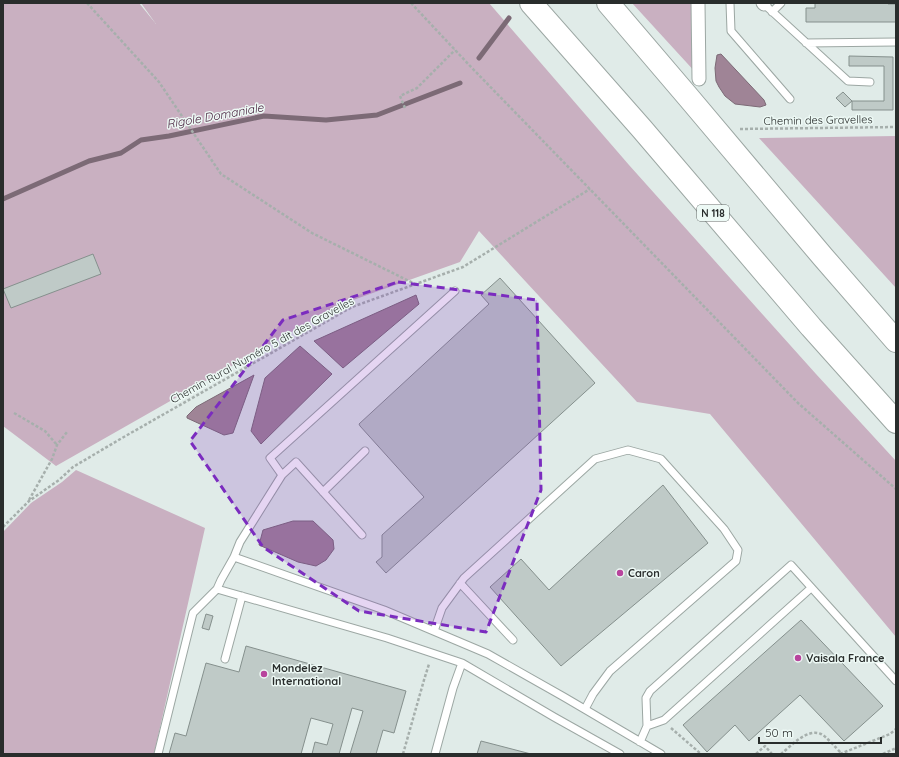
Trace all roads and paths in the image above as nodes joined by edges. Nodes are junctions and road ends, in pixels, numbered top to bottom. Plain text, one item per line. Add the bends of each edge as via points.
1 (87, 3) edge
2 (411, 3) edge
3 (531, 3) edge
4 (608, 3) edge
5 (698, 3) edge
6 (730, 3) edge
7 (781, 3) edge
8 (767, 6) edge
9 (896, 42) edge
10 (806, 43) junction
11 (455, 50) junction
12 (699, 79) dead end
13 (870, 82) dead end
14 (790, 99) dead end
15 (405, 108) dead end
16 (896, 127) edge
17 (740, 128) dead end
18 (590, 189) junction
19 (415, 284) junction
20 (455, 291) dead end
21 (896, 341) edge
22 (14, 413) dead end
23 (896, 422) edge
24 (67, 432) dead end
25 (57, 445) junction
26 (365, 451) dead end
27 (282, 475) junction
28 (896, 489) edge
29 (323, 492) junction
30 (29, 501) junction
31 (3, 527) edge
32 (362, 535) dead end
33 (234, 557) junction
34 (460, 583) junction
35 (811, 588) junction
36 (217, 589) junction
37 (242, 596) junction
38 (434, 631) junction
39 (513, 640) dead end
40 (433, 654) junction
41 (225, 659) dead end
42 (462, 663) junction
43 (896, 681) edge
44 (585, 709) junction
45 (664, 720) junction
46 (647, 726) junction
47 (896, 729) edge
48 (640, 742) junction
49 (896, 748) edge
50 (158, 754) edge
51 (403, 754) edge
52 (435, 754) edge
53 (620, 754) edge
54 (661, 754) edge
55 (701, 754) edge
56 (756, 754) edge
57 (772, 754) edge
58 (781, 754) edge
59 (840, 754) edge
60 (883, 754) edge

1 - 19 path via 159,82 221,174 312,233
2 - 11 path
3 - 23 highway, N 118
4 - 21 highway
5 - 12 street
6 - 14 lane via 731,31
7 - 8 lane
8 - 10 lane
9 - 10 lane
10 - 13 lane via 848,82
11 - 15 path via 417,88 400,96
11 - 18 path
16 - 17 path, Chemin des Gravelles
18 - 19 path, Chemin Rural Numéro 5 dit des Gravelles via 463,267
18 - 28 path via 798,403
19 - 30 path, Chemin Rural Numéro 5 dit des Gravelles via 352,306 73,467 60,480
20 - 27 lane via 270,458
22 - 25 path via 45,432
24 - 25 path
25 - 30 path
26 - 29 lane
27 - 29 lane via 296,462
27 - 33 lane via 240,542
29 - 32 lane
30 - 31 path
33 - 36 lane
33 - 38 lane via 384,610
34 - 38 lane via 442,608
34 - 39 lane
34 - 44 lane via 595,459 628,450 661,459 724,528 738,550 736,561 610,671
35 - 43 lane
35 - 45 lane
35 - 46 lane via 791,565 650,691 646,698
36 - 37 lane
36 - 50 lane via 193,613
37 - 40 lane
37 - 41 lane
38 - 44 lane via 488,654
40 - 42 lane
40 - 51 path
42 - 52 lane
42 - 53 lane
44 - 48 lane
45 - 46 lane
45 - 55 path
46 - 48 lane
47 - 59 path via 890,734
48 - 54 lane
49 - 60 path
56 - 57 path via 765,746
58 - 59 path via 800,738 813,732 822,734

